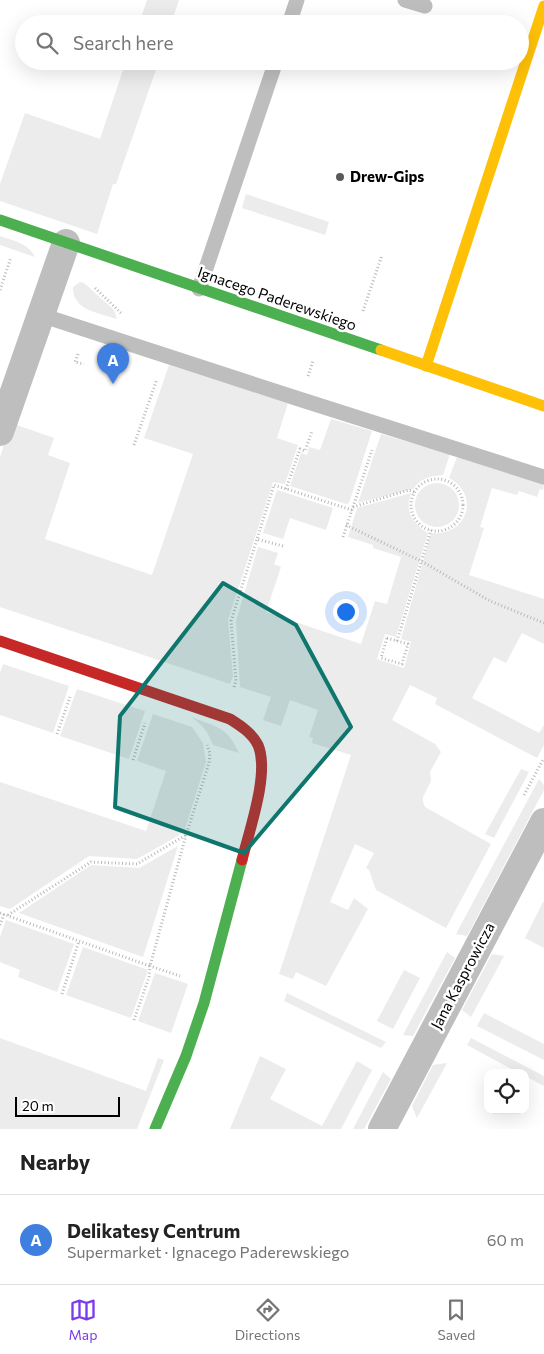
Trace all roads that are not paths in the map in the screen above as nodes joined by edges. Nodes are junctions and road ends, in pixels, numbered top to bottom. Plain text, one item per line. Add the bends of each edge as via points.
1 (296, 0) edge
2 (405, 0) edge
3 (425, 6) dead end
4 (544, 6) edge
5 (291, 15) edge
6 (529, 52) edge
7 (273, 70) edge
8 (523, 70) edge
9 (0, 220) edge
10 (66, 243) junction
11 (199, 289) junction
12 (41, 315) junction
13 (426, 366) junction
14 (544, 406) edge
15 (0, 432) edge
16 (544, 477) edge
17 (0, 641) edge
18 (544, 822) edge
19 (154, 1129) edge
20 (382, 1129) edge

1 - 5 lane
2 - 3 lane
4 - 6 street
7 - 11 lane
8 - 13 street
9 - 10 street, Ignacego Paderewskiego
10 - 11 street, Ignacego Paderewskiego
10 - 12 street
11 - 13 street, Ignacego Paderewskiego
12 - 15 street
12 - 16 lane
13 - 14 street, Ignacego Paderewskiego
17 - 19 street via 225,717 246,728 263,760 257,800 209,987 175,1083
18 - 20 street, Jana Kasprowicza

